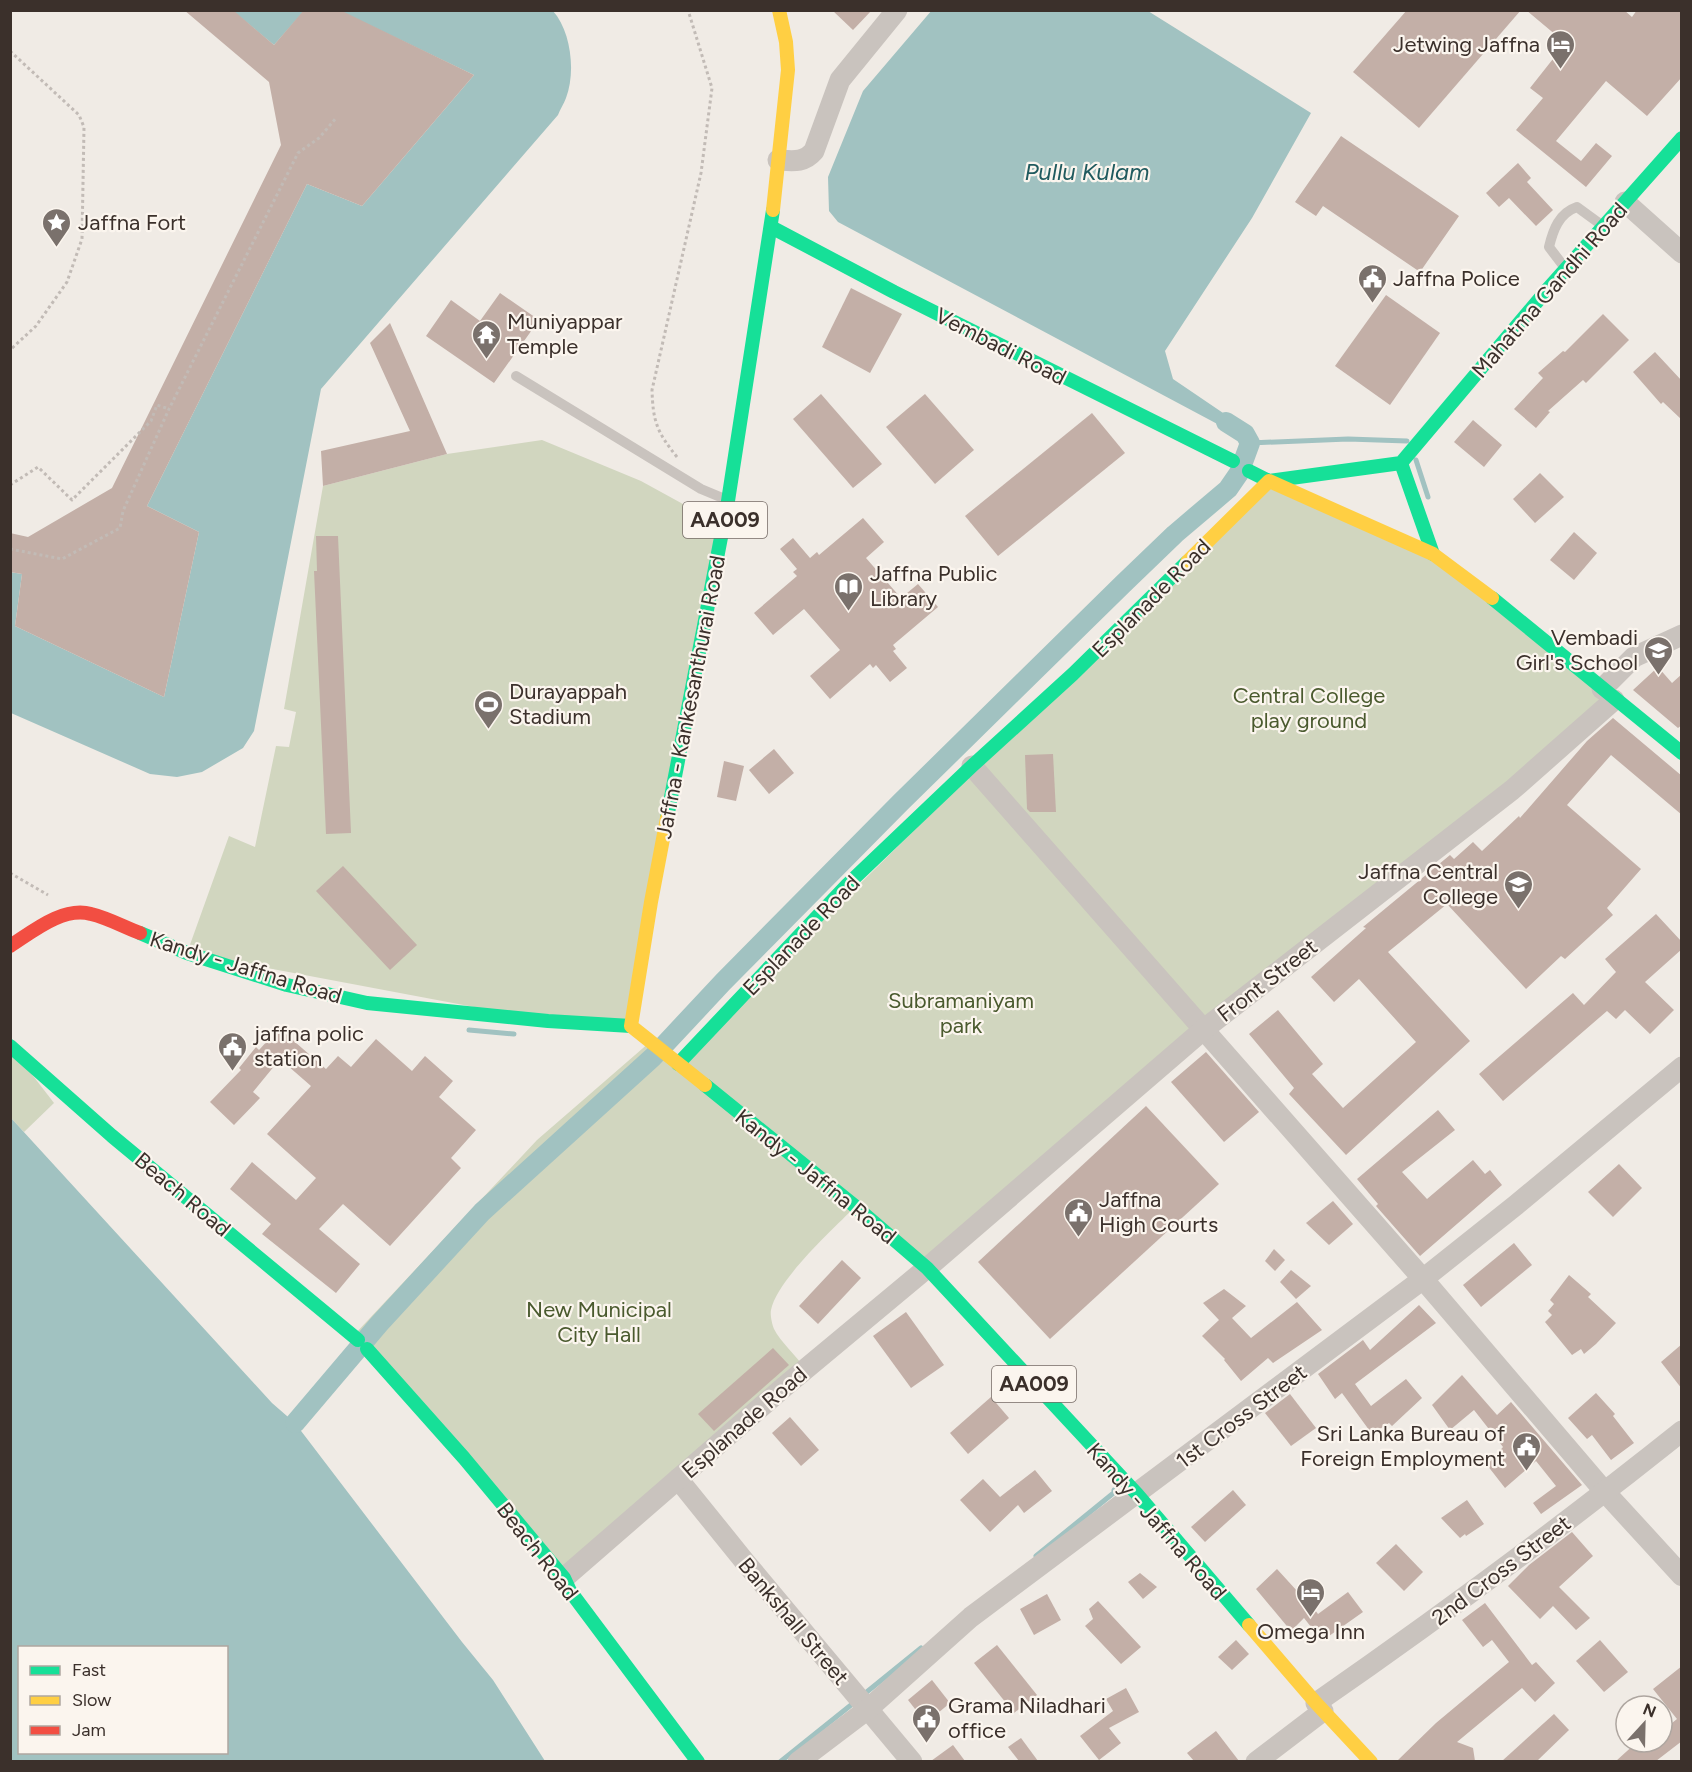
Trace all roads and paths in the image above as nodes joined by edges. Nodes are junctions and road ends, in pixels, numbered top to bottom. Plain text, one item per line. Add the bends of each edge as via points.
1 (688, 10) edge
2 (778, 10) edge
3 (897, 10) edge
4 (10, 51) edge
5 (337, 117) dead end
6 (1682, 138) edge
7 (778, 160) junction
8 (1625, 202) junction
9 (1604, 226) junction
10 (771, 227) junction
11 (1682, 253) edge
12 (1566, 269) junction
13 (10, 350) edge
14 (516, 376) dead end
15 (170, 410) junction
16 (1409, 454) junction
17 (1233, 461) dead end
18 (681, 463) dead end
19 (1250, 471) dead end
20 (1269, 481) junction
21 (10, 485) edge
22 (728, 501) junction
23 (10, 549) edge
24 (1433, 554) junction
25 (1682, 635) edge
26 (1608, 694) junction
27 (1682, 753) edge
28 (972, 766) junction
29 (10, 873) edge
30 (49, 896) dead end
31 (10, 946) edge
32 (631, 1026) junction
33 (1203, 1030) junction
34 (10, 1046) edge
35 (678, 1064) junction
36 (1682, 1067) edge
37 (927, 1268) junction
38 (1423, 1279) junction
39 (1682, 1431) edge
40 (678, 1479) junction
41 (1605, 1492) junction
42 (1137, 1494) junction
43 (1682, 1576) edge
44 (564, 1578) junction
45 (1320, 1707) junction
46 (868, 1709) junction
47 (698, 1761) edge
48 (798, 1761) edge
49 (912, 1761) edge
50 (1256, 1761) edge
51 (1371, 1761) edge

1 - 18 path via 712,88 701,173 652,390 653,415 662,437
2 - 7 main road, Jaffna - Kankesanthurai Road / AA009 via 788,70
3 - 7 street via 840,80 814,151 798,161
4 - 13 path via 79,115 84,127 82,239 67,282 36,326
5 - 15 path via 319,138 298,153
6 - 8 main road, Mahatma Gandhi Road
7 - 10 main road, Jaffna - Kankesanthurai Road / AA009
8 - 9 main road, Mahatma Gandhi Road
8 - 11 street
9 - 12 main road, Mahatma Gandhi Road
9 - 12 lane via 1577,207 1558,221 1549,247
10 - 17 main road, Vembadi Road
10 - 22 main road, Jaffna - Kankesanthurai Road / AA009
12 - 16 main road, Mahatma Gandhi Road
14 - 22 lane via 701,489
15 - 21 path via 156,405 151,421 72,500 38,467
15 - 23 path via 123,511 120,528 62,559
16 - 20 main road
16 - 24 main road
19 - 20 main road
20 - 24 main road
20 - 28 main road, Esplanade Road via 1073,674
22 - 32 main road, Jaffna - Kankesanthurai Road / AA009
24 - 26 main road
25 - 26 street, Front Street via 1634,657
26 - 27 main road
26 - 33 street, Front Street via 1512,790
28 - 33 street
28 - 35 main road, Esplanade Road via 847,885
29 - 30 path
31 - 32 main road, Kandy - Jaffna Road via 59,916 90,913 187,953 265,978 367,1003
32 - 35 main road, Kandy - Jaffna Road / AA009
33 - 37 street, Front Street
33 - 38 street
34 - 44 main road, Beach Road via 363,1344
35 - 37 main road, Kandy - Jaffna Road / AA009
36 - 38 street, 1st Cross Street
37 - 40 street, Esplanade Road
37 - 42 main road, Kandy - Jaffna Road / AA009
38 - 41 street
38 - 42 street, 1st Cross Street
39 - 41 street, 2nd Cross Street
40 - 44 street, Esplanade Road
40 - 46 street, Bankshall Street
41 - 43 street
41 - 45 street, 2nd Cross Street
42 - 45 main road, Kandy - Jaffna Road / AA009
42 - 46 street, 1st Cross Street via 971,1617
44 - 47 main road, Beach Road
45 - 50 street, 2nd Cross Street
45 - 51 main road, Kandy - Jaffna Road / AA009
46 - 48 street, 1st Cross Street
46 - 49 street, Bankshall Street

